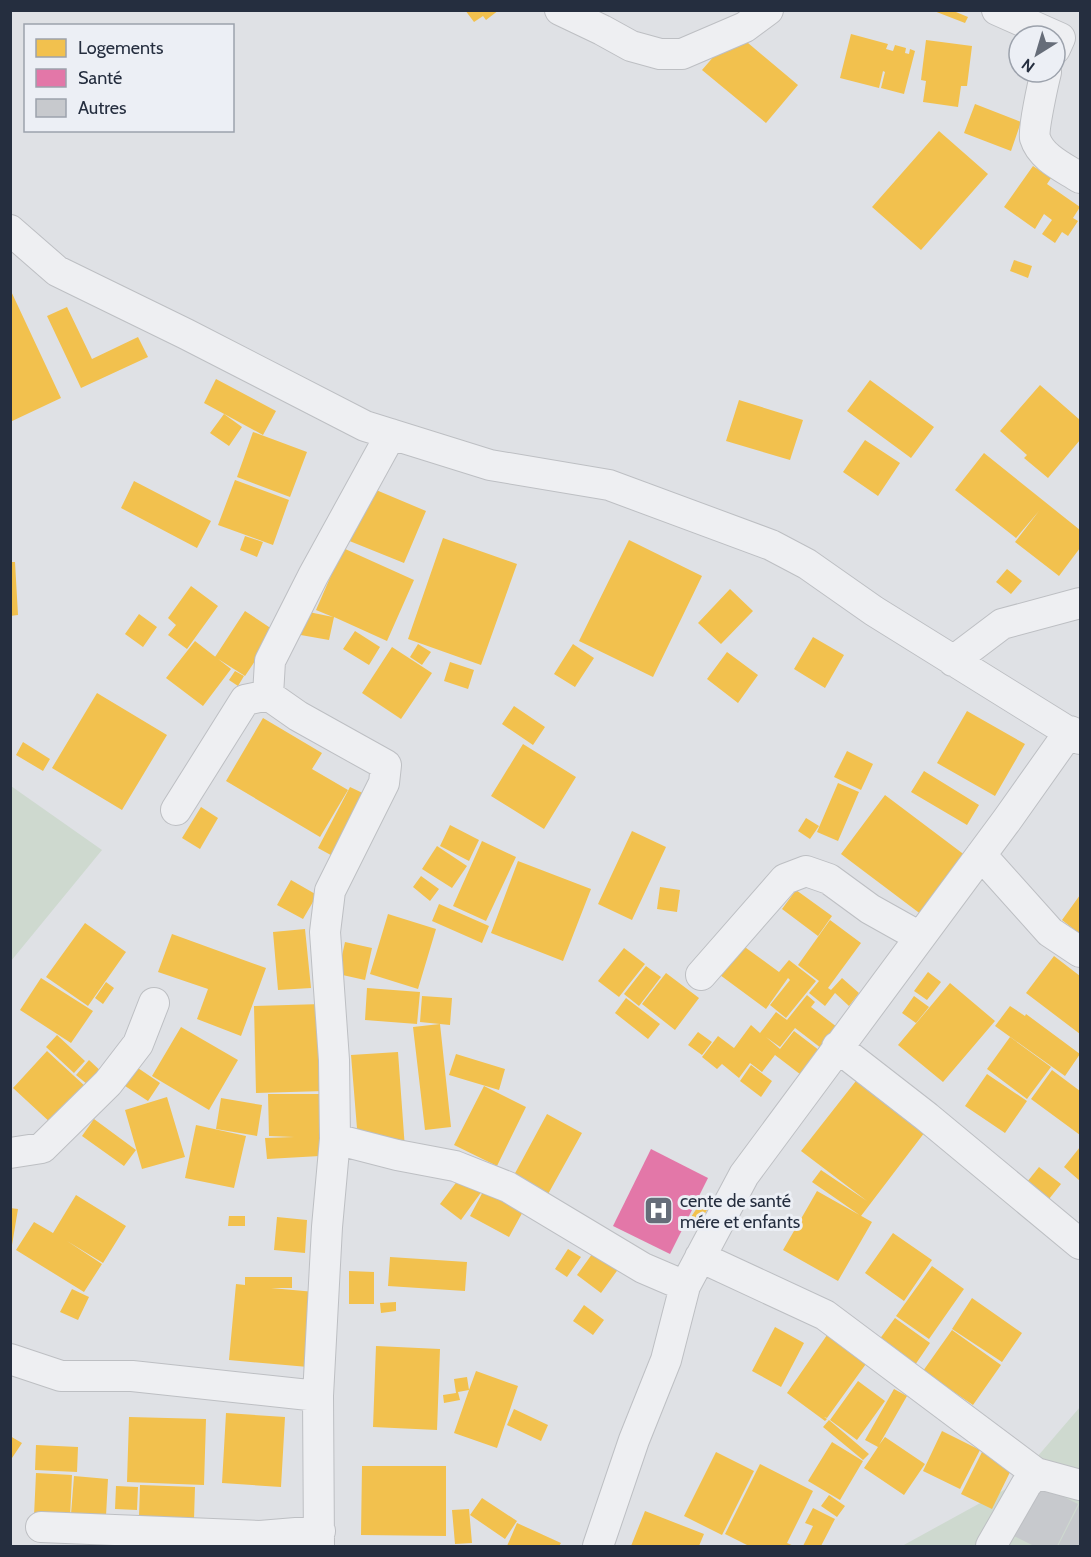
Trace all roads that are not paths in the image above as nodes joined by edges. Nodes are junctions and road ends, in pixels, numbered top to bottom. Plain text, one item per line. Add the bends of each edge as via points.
1 (560, 10) edge
2 (768, 10) edge
3 (997, 10) edge
4 (1027, 24) edge
5 (1044, 84) edge
6 (1080, 178) edge
7 (10, 230) edge
8 (391, 434) junction
9 (1080, 603) edge
10 (953, 661) junction
11 (268, 695) junction
12 (1077, 735) edge
13 (176, 810) dead end
14 (981, 855) junction
15 (920, 938) junction
16 (1080, 952) edge
17 (701, 975) dead end
18 (154, 1003) dead end
19 (837, 1047) junction
20 (335, 1139) junction
21 (10, 1154) edge
22 (1080, 1244) edge
23 (700, 1257) junction
24 (685, 1286) junction
25 (10, 1359) edge
26 (318, 1396) junction
27 (1036, 1473) junction
28 (1080, 1485) edge
29 (41, 1527) dead end
30 (319, 1539) edge
31 (598, 1546) edge
32 (991, 1546) edge

1 - 2 street via 631,46 660,54 682,54 745,27
3 - 4 street
5 - 6 street via 1035,136 1043,152
7 - 8 street via 57,271 365,426
8 - 10 street via 489,465 609,486 771,545 807,564
8 - 11 street via 270,661
9 - 10 street via 1002,624
10 - 12 street
11 - 13 street via 245,700
11 - 20 street via 386,765 384,783 330,891 324,932 334,1060
12 - 14 street
14 - 15 street
14 - 16 street via 1050,932
15 - 17 street via 829,879 806,871 785,879
15 - 19 street
18 - 21 street via 138,1044 108,1083 42,1148
19 - 22 street
19 - 23 street via 744,1175
20 - 24 street via 455,1166 508,1187 643,1268
20 - 26 street
23 - 24 street
23 - 27 street via 825,1315
24 - 31 street via 666,1360
25 - 26 street via 61,1376 132,1376
26 - 30 street
27 - 28 street
27 - 32 street
29 - 30 street

